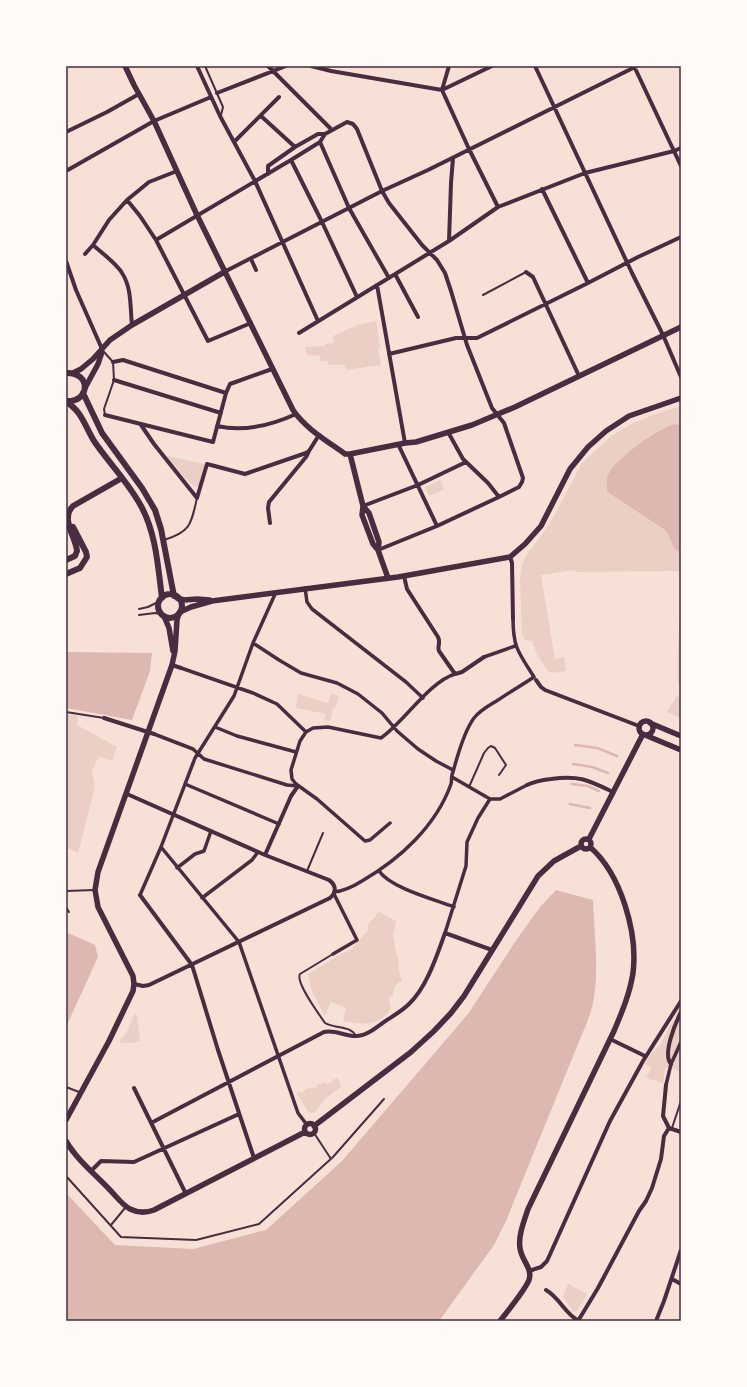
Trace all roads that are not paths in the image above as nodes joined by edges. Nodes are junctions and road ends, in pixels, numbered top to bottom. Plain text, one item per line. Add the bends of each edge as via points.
1 (126, 66) edge
2 (197, 66) edge
3 (205, 66) edge
4 (268, 66) edge
5 (286, 66) edge
6 (311, 66) edge
7 (449, 66) edge
8 (492, 66) edge
9 (535, 66) edge
10 (635, 66) edge
11 (273, 72) junction
12 (442, 90) junction
13 (217, 93) junction
14 (139, 94) junction
15 (211, 97) junction
16 (278, 97) dead end
17 (554, 107) junction
18 (220, 116) junction
19 (261, 116) junction
20 (154, 121) junction
21 (332, 130) junction
22 (66, 132) edge
23 (324, 134) junction
24 (234, 142) junction
25 (320, 142) junction
26 (294, 147) junction
27 (681, 148) edge
28 (469, 149) junction
29 (674, 151) junction
30 (453, 158) junction
31 (291, 160) junction
32 (681, 166) edge
33 (66, 171) edge
34 (177, 171) junction
35 (586, 173) junction
36 (268, 174) junction
37 (255, 181) junction
38 (542, 189) junction
39 (382, 191) junction
40 (127, 200) junction
41 (498, 207) junction
42 (349, 208) junction
43 (197, 215) junction
44 (322, 222) junction
45 (681, 237) edge
46 (156, 240) junction
47 (449, 241) junction
48 (283, 242) junction
49 (93, 245) junction
50 (430, 253) junction
51 (85, 254) dead end
52 (250, 259) junction
53 (66, 261) edge
54 (627, 263) junction
55 (256, 270) dead end
56 (226, 271) junction
57 (526, 272) joint
58 (395, 274) junction
59 (389, 278) junction
60 (588, 283) junction
61 (377, 285) junction
62 (185, 295) junction
63 (483, 295) dead end
64 (357, 297) junction
65 (546, 304) junction
66 (418, 317) dead end
67 (318, 321) junction
68 (251, 323) junction
69 (132, 325) junction
70 (681, 327) edge
71 (299, 333) dead end
72 (663, 336) junction
73 (464, 338) junction
74 (102, 349) junction
75 (389, 354) junction
76 (113, 362) junction
77 (272, 368) junction
78 (66, 373) edge
79 (73, 373) junction
80 (579, 376) junction
81 (681, 377) edge
82 (114, 380) junction
83 (84, 390) junction
84 (226, 393) junction
85 (681, 398) edge
86 (66, 402) edge
87 (221, 413) junction
88 (296, 414) junction
89 (497, 414) junction
90 (105, 415) joint
91 (141, 425) junction
92 (217, 426) junction
93 (448, 432) junction
94 (319, 435) junction
95 (405, 443) junction
96 (398, 444) junction
97 (309, 451) junction
98 (350, 454) junction
99 (466, 462) junction
100 (122, 478) junction
101 (418, 486) junction
102 (499, 497) junction
103 (197, 498) junction
104 (363, 506) junction
105 (70, 509) junction
106 (270, 523) dead end
107 (436, 526) junction
108 (164, 540) junction
109 (378, 550) junction
110 (510, 557) junction
111 (66, 560) edge
112 (66, 574) edge
113 (404, 576) junction
114 (388, 578) junction
115 (305, 588) junction
116 (276, 591) junction
117 (176, 597) junction
118 (161, 599) junction
119 (212, 600) junction
120 (139, 609) dead end
121 (180, 613) junction
122 (139, 615) dead end
123 (162, 615) junction
124 (513, 619) joint
125 (253, 643) junction
126 (515, 646) junction
127 (484, 657) joint
128 (172, 665) junction
129 (181, 668) joint
130 (455, 674) junction
131 (535, 678) junction
132 (238, 688) junction
133 (423, 698) junction
134 (66, 712) edge
135 (104, 718) joint
136 (648, 722) junction
137 (639, 726) junction
138 (215, 727) junction
139 (394, 727) junction
140 (147, 731) junction
141 (306, 732) junction
142 (154, 734) joint
143 (644, 735) junction
144 (681, 736) edge
145 (681, 750) edge
146 (296, 752) junction
147 (198, 754) junction
148 (453, 770) junction
149 (499, 776) dead end
150 (452, 777) junction
151 (185, 784) junction
152 (527, 785) joint
153 (298, 786) junction
154 (469, 787) junction
155 (613, 792) junction
156 (127, 794) junction
157 (490, 799) junction
158 (174, 814) junction
159 (390, 823) dead end
160 (279, 824) junction
161 (211, 831) junction
162 (323, 833) dead end
163 (589, 839) junction
164 (581, 846) junction
165 (161, 847) junction
166 (590, 847) junction
167 (258, 852) junction
168 (265, 855) junction
169 (177, 868) junction
170 (307, 871) junction
171 (378, 871) junction
172 (95, 890) junction
173 (66, 891) edge
174 (334, 893) junction
175 (140, 895) joint
176 (202, 898) junction
177 (66, 906) edge
178 (454, 907) junction
179 (69, 912) dead end
180 (445, 933) junction
181 (239, 942) junction
182 (492, 950) junction
183 (333, 954) joint
184 (192, 965) junction
185 (134, 984) junction
186 (681, 1003) edge
187 (681, 1012) edge
188 (356, 1036) junction
189 (610, 1039) junction
190 (681, 1042) edge
191 (278, 1056) junction
192 (646, 1056) junction
193 (671, 1064) junction
194 (228, 1082) junction
195 (666, 1085) joint
196 (66, 1087) edge
197 (134, 1088) dead end
198 (80, 1093) junction
199 (384, 1099) dead end
200 (681, 1100) edge
201 (239, 1114) junction
202 (66, 1120) edge
203 (151, 1123) junction
204 (307, 1125) junction
205 (314, 1126) junction
206 (670, 1129) junction
207 (306, 1132) junction
208 (681, 1132) edge
209 (314, 1133) junction
210 (66, 1142) edge
211 (164, 1149) junction
212 (254, 1158) junction
213 (331, 1159) junction
214 (91, 1171) junction
215 (66, 1176) edge
216 (186, 1194) junction
217 (126, 1206) junction
218 (111, 1225) junction
219 (681, 1250) edge
220 (529, 1271) junction
221 (672, 1279) junction
222 (681, 1284) edge
223 (546, 1290) dead end
224 (500, 1321) edge
225 (578, 1321) edge
226 (656, 1321) edge

1 - 14 street
2 - 15 street
3 - 13 lane
4 - 11 street
5 - 11 street
6 - 12 street
7 - 12 street
8 - 12 street
9 - 17 street
10 - 17 street
10 - 29 street
11 - 13 street
11 - 21 street
12 - 28 street
13 - 18 lane via 223,107
14 - 20 street
14 - 22 street
15 - 18 street
15 - 20 street
16 - 19 street
17 - 28 street
17 - 35 street
18 - 24 street
19 - 24 street
19 - 26 street
20 - 33 street
20 - 34 street
21 - 23 street
21 - 39 street via 347,122 353,124
23 - 25 street
23 - 26 street via 318,134
24 - 37 street
25 - 31 street
25 - 42 street
26 - 36 street via 268,166
27 - 29 street
28 - 30 street
28 - 41 street
29 - 32 street
29 - 35 street
30 - 39 street
30 - 47 street
31 - 36 street
31 - 44 street
34 - 40 street via 148,182
34 - 43 street
35 - 38 street
35 - 54 street
36 - 37 street
37 - 43 street
37 - 48 street
38 - 41 street
38 - 60 street
39 - 42 street
39 - 50 street
40 - 46 street
40 - 49 street via 109,220
41 - 47 street
42 - 44 street
42 - 59 street
43 - 46 street
43 - 56 street
44 - 48 street
44 - 64 street
45 - 54 street
46 - 62 street
47 - 50 street
48 - 52 street
48 - 67 street
49 - 51 street
49 - 69 street via 122,272 130,294
50 - 58 street
50 - 73 street via 440,263 447,277
52 - 55 street
52 - 56 street
53 - 74 street
54 - 60 street
54 - 72 street
56 - 62 street
56 - 68 street
57 - 63 lane
57 - 65 street via 533,277
58 - 59 street
58 - 66 street
59 - 61 street
60 - 65 street
61 - 64 street
61 - 75 street
62 - 68 street via 208,341
62 - 69 street
64 - 67 street
65 - 73 street via 477,338
65 - 80 street
67 - 71 street
68 - 77 street
69 - 74 street via 110,340
70 - 72 street
72 - 80 street
72 - 81 street
73 - 75 street
73 - 89 street via 492,408
74 - 76 lane
74 - 79 street via 81,369
74 - 83 street via 98,364
75 - 95 street
76 - 82 lane
76 - 84 street via 123,360
77 - 84 street via 230,384
77 - 88 street
78 - 79 main road
79 - 83 main road via 84,382
80 - 89 street
82 - 87 street
82 - 90 lane via 104,408
83 - 86 main road via 76,400
83 - 108 main road via 102,433 150,501
84 - 87 street
85 - 110 street via 629,416 588,447 570,469 541,526
86 - 100 main road via 78,411 95,441
87 - 92 street
88 - 92 street via 240,429
88 - 94 street
89 - 93 street
89 - 102 street via 504,423 522,475 522,482 518,487
90 - 91 street
91 - 92 street via 213,442
91 - 103 street
93 - 95 street
93 - 99 street
94 - 97 street
94 - 98 street via 345,454
95 - 96 street
96 - 98 street
96 - 101 street
97 - 103 street via 245,474 207,464
97 - 106 street via 306,458 270,500
98 - 104 street
99 - 101 street
99 - 102 street
100 - 105 main road
100 - 118 main road via 138,500 148,521
101 - 104 street
101 - 107 street
102 - 107 street
103 - 108 lane via 187,530
104 - 109 street via 372,520 379,542
105 - 111 main road via 68,522 78,552
105 - 112 main road via 70,518 87,557 80,568
107 - 109 street
108 - 117 main road
109 - 114 street
110 - 113 street
110 - 124 street
113 - 114 street
113 - 130 street via 406,589 438,637 439,651
114 - 115 street
115 - 116 street
115 - 133 street via 307,602 312,609
116 - 119 street
116 - 125 street
117 - 118 main road via 168,595
117 - 119 street via 184,600
117 - 121 main road via 181,604
118 - 120 lane
118 - 123 main road via 158,608
119 - 121 street
121 - 123 main road via 173,618
121 - 128 street
122 - 123 lane
123 - 128 street via 171,638
124 - 126 street
125 - 132 street
125 - 139 street via 300,673 337,683 353,691 380,711
126 - 127 street
126 - 131 street
127 - 130 street
128 - 129 street
128 - 140 street
129 - 132 street
130 - 133 street via 445,678
131 - 137 street via 545,690
131 - 148 street via 476,715 468,727
132 - 138 street
132 - 141 street via 277,704
133 - 139 street
134 - 135 lane
135 - 140 street
136 - 137 street
136 - 143 street via 652,725 652,731
136 - 144 street
137 - 143 street
138 - 146 street
138 - 147 street
139 - 141 street via 379,738 326,727 313,728
139 - 148 street via 418,749
140 - 142 street
140 - 156 street
141 - 146 street
142 - 147 street via 193,749
143 - 145 street
143 - 155 street
146 - 153 street via 291,775
147 - 151 street
147 - 153 street via 204,759 287,785
148 - 150 street
149 - 154 lane via 506,765 491,746 484,753
150 - 154 street
150 - 171 street via 438,809 424,830 408,847
151 - 158 street
151 - 160 street
152 - 155 street via 538,781 574,777
152 - 157 street via 500,799
153 - 159 street via 317,799 365,841 370,840
153 - 160 street
154 - 157 street
155 - 163 street
156 - 158 street
156 - 172 street via 101,863
157 - 178 street via 467,842 466,866
158 - 161 street
158 - 165 street
160 - 168 street
161 - 167 street
161 - 169 street via 204,851 195,854
162 - 170 lane
163 - 164 street via 583,840
163 - 166 street
164 - 166 street via 585,849
164 - 182 street via 554,861 538,876
165 - 169 street
165 - 175 street
166 - 189 street via 618,885 633,943 631,985
167 - 168 street
167 - 176 street via 252,860
168 - 170 street
169 - 176 street
170 - 174 street via 330,881 334,886
171 - 174 street
171 - 178 street via 398,886
172 - 173 lane
172 - 185 street via 98,907 133,976
174 - 181 street via 329,898
174 - 183 street via 357,940
175 - 184 street
176 - 181 street
177 - 179 lane
178 - 180 street
180 - 182 street
180 - 188 street via 419,993 410,1003 376,1028
181 - 184 street
181 - 191 street
182 - 205 street via 464,996 434,1031
183 - 188 lane via 300,974 299,978 303,989 325,1023 350,1029
184 - 185 street via 149,985
184 - 194 street
185 - 198 street via 132,995
186 - 192 street
187 - 193 street via 670,1042 668,1059
188 - 191 street via 324,1032
189 - 192 street
189 - 220 street via 528,1209 519,1245
190 - 193 street
191 - 194 street
191 - 204 street via 298,1113
192 - 220 street via 610,1121 547,1261 541,1267
193 - 195 street
194 - 201 street
194 - 203 street
195 - 206 street via 663,1116
196 - 198 lane
197 - 203 street
198 - 202 street
199 - 213 lane
200 - 206 lane
201 - 211 street
201 - 212 street
203 - 211 street
204 - 205 street
204 - 207 street
205 - 209 street
206 - 208 street
206 - 225 street via 664,1136 661,1159 646,1201
207 - 209 street
207 - 212 street
209 - 213 lane
210 - 214 street
211 - 214 street via 134,1162 101,1161
211 - 216 street
212 - 216 street
213 - 218 lane via 259,1224 196,1240 121,1237
214 - 217 street
215 - 218 lane
216 - 217 street via 151,1211 140,1212
217 - 218 lane
219 - 221 street
220 - 224 street via 528,1283
221 - 222 street
221 - 226 street
223 - 225 street

